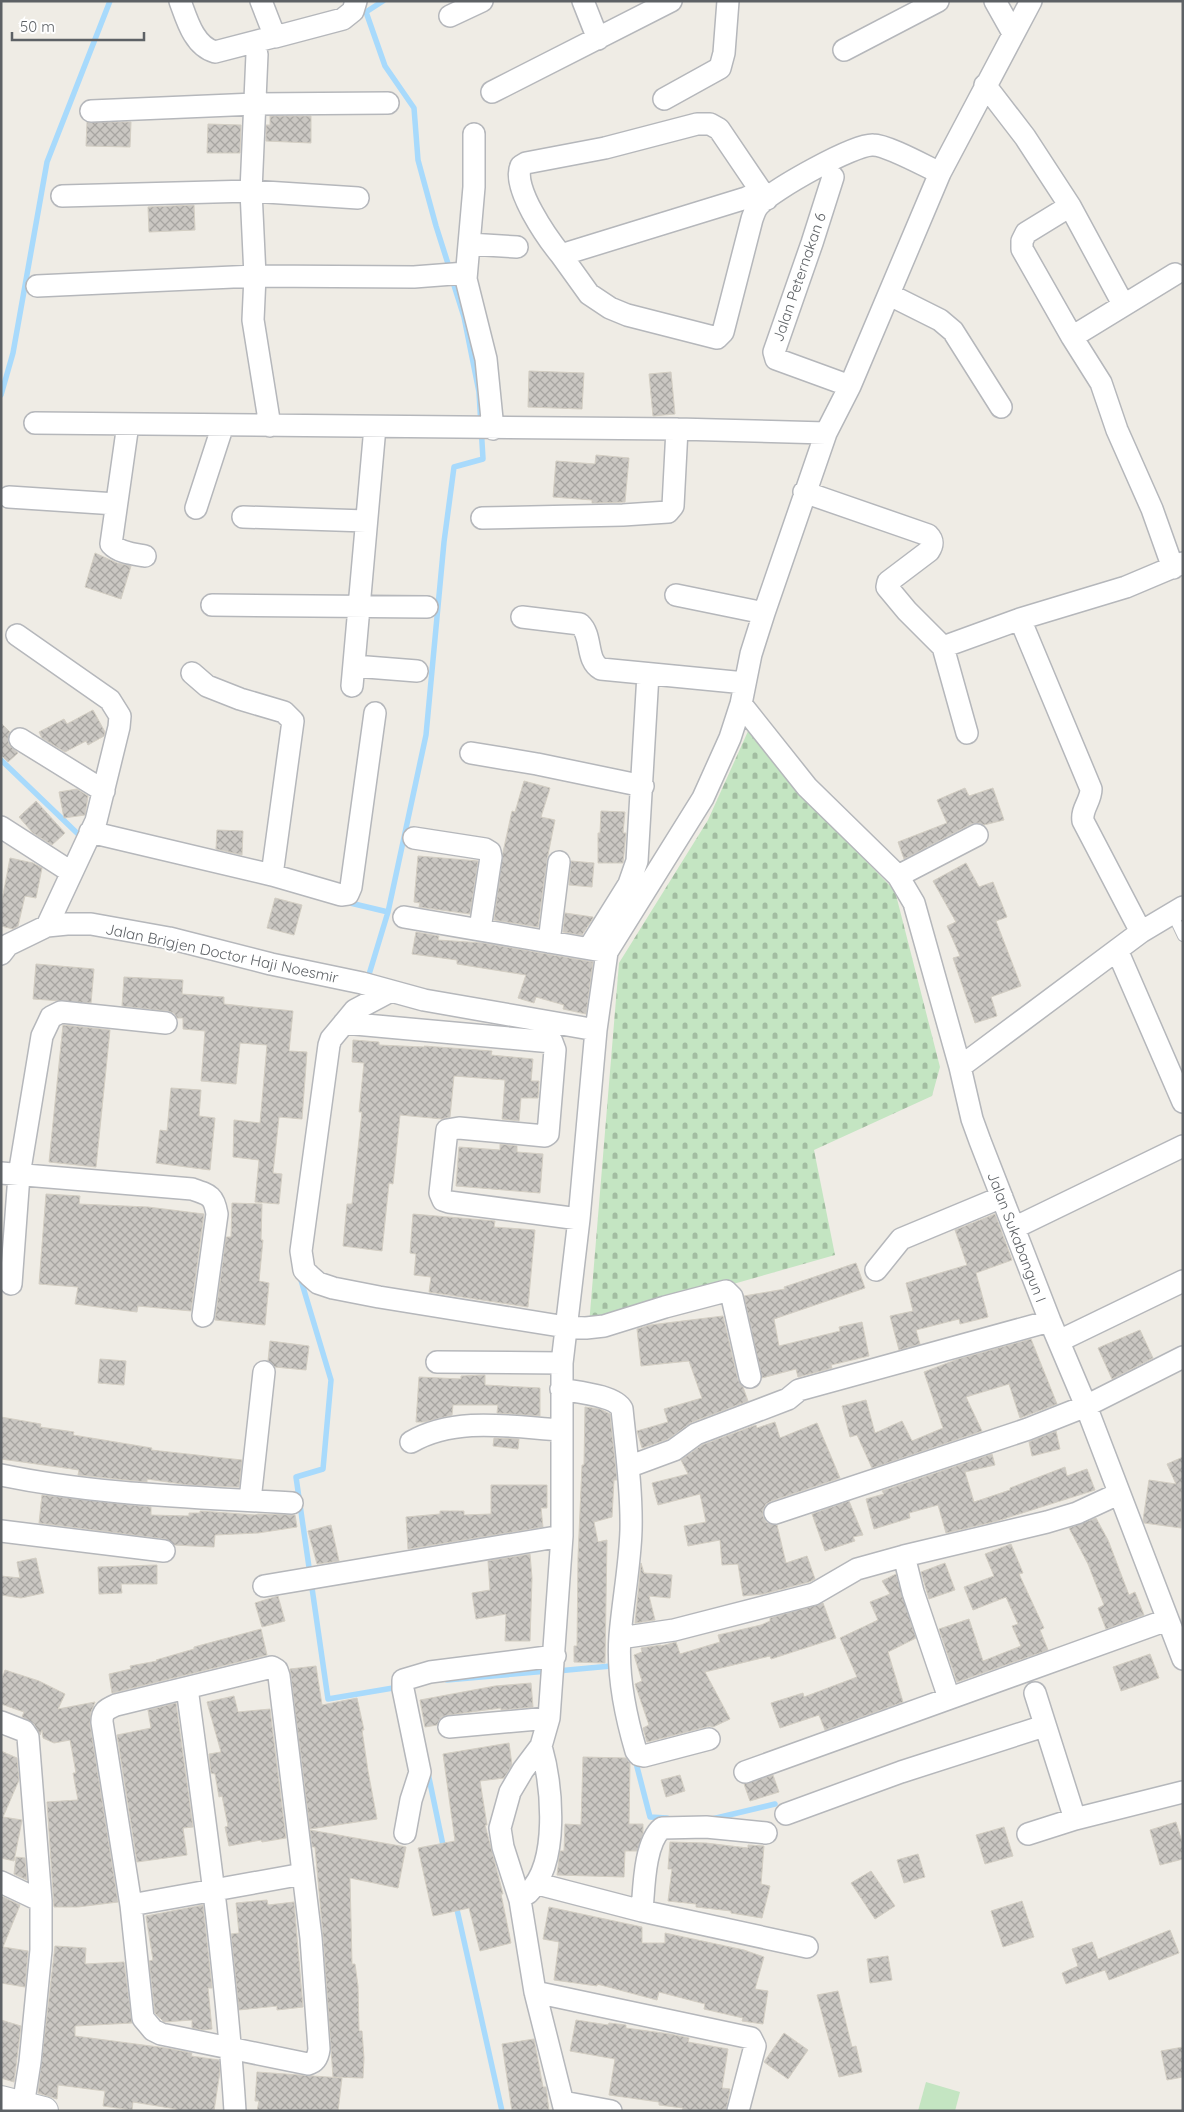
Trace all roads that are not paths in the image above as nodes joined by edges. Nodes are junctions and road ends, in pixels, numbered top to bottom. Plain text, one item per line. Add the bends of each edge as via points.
1 (180, 1) edge
2 (261, 1) edge
3 (356, 1) edge
4 (482, 1) edge
5 (583, 1) edge
6 (671, 1) edge
7 (728, 1) edge
8 (938, 1) edge
9 (995, 1) edge
10 (1031, 1) edge
11 (450, 16) dead end
12 (1013, 33) junction
13 (275, 36) junction
14 (598, 39) junction
15 (844, 50) dead end
16 (257, 54) dead end
17 (986, 85) junction
18 (492, 92) dead end
19 (664, 98) dead end
20 (388, 102) dead end
21 (255, 104) junction
22 (91, 111) dead end
23 (474, 134) dead end
24 (940, 173) junction
25 (833, 177) dead end
26 (251, 191) junction
27 (764, 195) junction
28 (62, 196) dead end
29 (358, 198) dead end
30 (1070, 206) junction
31 (469, 244) junction
32 (517, 247) dead end
33 (561, 255) junction
34 (461, 273) junction
35 (1175, 274) dead end
36 (255, 276) junction
37 (37, 286) dead end
38 (890, 295) junction
39 (1124, 304) junction
40 (1072, 337) junction
41 (850, 386) junction
42 (1002, 407) dead end
43 (35, 423) dead end
44 (128, 424) junction
45 (223, 425) junction
46 (270, 426) junction
47 (375, 427) junction
48 (490, 429) junction
49 (677, 429) junction
50 (826, 433) junction
51 (804, 492) junction
52 (9, 497) dead end
53 (116, 504) junction
54 (196, 508) dead end
55 (243, 517) dead end
56 (482, 518) dead end
57 (366, 521) junction
58 (145, 556) dead end
59 (1178, 565) edge
60 (676, 595) dead end
61 (212, 605) dead end
62 (359, 605) junction
63 (427, 607) dead end
64 (764, 613) junction
65 (522, 616) dead end
66 (1020, 619) junction
67 (17, 636) dead end
68 (943, 647) junction
69 (417, 671) dead end
70 (192, 673) dead end
71 (648, 674) junction
72 (745, 683) junction
73 (740, 704) junction
74 (375, 713) dead end
75 (967, 733) dead end
76 (20, 739) dead end
77 (471, 753) dead end
78 (642, 786) junction
79 (104, 791) junction
80 (1, 827) edge
81 (90, 832) junction
82 (977, 835) dead end
83 (414, 838) dead end
84 (559, 862) dead end
85 (71, 872) junction
86 (272, 874) junction
87 (898, 876) junction
88 (1178, 910) edge
89 (404, 917) dead end
90 (46, 926) junction
91 (480, 929) junction
92 (1141, 932) junction
93 (1183, 936) edge
94 (549, 942) junction
95 (598, 950) junction
96 (1117, 950) junction
97 (1, 954) edge
98 (391, 991) junction
99 (166, 1023) dead end
100 (344, 1023) junction
101 (596, 1030) junction
102 (960, 1067) junction
103 (1183, 1102) edge
104 (1183, 1146) edge
105 (10, 1174) edge
106 (1002, 1197) junction
107 (579, 1219) junction
108 (1014, 1228) junction
109 (876, 1270) dead end
110 (1183, 1281) edge
111 (11, 1284) dead end
112 (203, 1316) dead end
113 (1050, 1321) junction
114 (566, 1327) junction
115 (1059, 1341) junction
116 (1183, 1357) edge
117 (437, 1362) dead end
118 (562, 1363) junction
119 (264, 1372) dead end
120 (750, 1377) dead end
121 (561, 1389) junction
122 (1086, 1406) junction
123 (561, 1430) junction
124 (411, 1442) dead end
125 (628, 1467) junction
126 (1, 1474) edge
127 (1118, 1494) junction
128 (250, 1500) junction
129 (292, 1503) dead end
130 (775, 1512) dead end
131 (1, 1531) edge
132 (562, 1536) junction
133 (164, 1551) dead end
134 (904, 1556) junction
135 (264, 1586) dead end
136 (1167, 1620) junction
137 (620, 1638) junction
138 (1183, 1660) edge
139 (554, 1668) junction
140 (187, 1688) junction
141 (1035, 1693) dead end
142 (948, 1698) junction
143 (549, 1718) junction
144 (1, 1722) edge
145 (1044, 1726) junction
146 (449, 1727) dead end
147 (709, 1740) dead end
148 (541, 1746) junction
149 (745, 1772) dead end
150 (1183, 1792) edge
151 (786, 1814) dead end
152 (1075, 1819) junction
153 (405, 1833) dead end
154 (766, 1833) dead end
155 (1028, 1834) dead end
156 (302, 1874) junction
157 (1, 1882) edge
158 (538, 1884) junction
159 (214, 1892) junction
160 (520, 1900) junction
161 (42, 1901) junction
162 (131, 1905) junction
163 (642, 1911) junction
164 (807, 1947) dead end
165 (535, 1992) junction
166 (231, 2048) junction
167 (23, 2106) edge
168 (564, 2106) edge
169 (235, 2111) edge
170 (611, 2111) edge
171 (738, 2111) edge

1 - 13 street via 190,28 206,50 215,52
2 - 13 street
3 - 13 street via 353,11 343,19
4 - 11 street
5 - 14 street
6 - 14 street
7 - 19 street via 720,68
8 - 15 street
9 - 12 street
10 - 12 street
12 - 17 street
14 - 18 street
16 - 21 street
17 - 24 street
17 - 30 street
20 - 21 street
21 - 22 street
21 - 26 street
23 - 31 street
24 - 27 street via 882,147 868,145 841,154
24 - 38 street
25 - 41 street, Jalan Peternakan 6 via 774,352 776,359
26 - 28 street
26 - 29 street
26 - 36 street
27 - 33 street
27 - 33 street via 752,219 723,332 717,338 610,308 589,294
27 - 33 street via 719,129 710,124 697,124 526,164 519,171 520,181 535,217
30 - 39 street
30 - 40 street via 1026,233 1021,245
31 - 32 street
31 - 34 street
34 - 36 street via 432,276
34 - 48 street via 486,359
35 - 39 street
36 - 37 street
36 - 46 street via 253,320
38 - 41 street
38 - 42 street via 940,320 952,331
39 - 40 street
40 - 59 street via 1101,383 1125,450
41 - 50 street
43 - 44 street
44 - 45 street
44 - 53 street
45 - 46 street
45 - 54 street
46 - 47 street
47 - 48 street
47 - 57 street
48 - 49 street
49 - 50 street
49 - 56 street via 673,506 668,512
50 - 51 street
51 - 64 street
51 - 68 street via 931,538 929,551 887,585 907,611
52 - 53 street
53 - 58 street via 111,544 122,551
55 - 57 street
57 - 62 street
59 - 66 street via 1126,587
60 - 64 street
61 - 62 street
62 - 63 street
62 - 69 street via 352,676
64 - 72 street
65 - 71 street via 580,624 585,630 593,663 598,668
66 - 68 street
66 - 92 street via 1091,789 1083,810 1083,821
67 - 79 street via 110,700 120,716
68 - 75 street
70 - 86 street via 208,686 284,712 293,722
71 - 72 street
71 - 78 street
72 - 73 street
73 - 87 street, Jalan Sukabangun I via 807,787
73 - 95 street via 726,747 703,798
74 - 86 street via 350,892 340,895
76 - 79 street
77 - 78 street
78 - 95 street via 635,869
79 - 81 street
80 - 85 street
81 - 85 street
81 - 86 street
82 - 87 street
83 - 91 street via 490,852
84 - 94 street
85 - 90 street
87 - 102 street, Jalan Sukabangun I via 914,903
88 - 92 street
88 - 93 lane
89 - 91 street
90 - 97 street, Jalan Brigjen Doctor Haji Noesmir via 8,945
90 - 98 street, Jalan Brigjen Doctor Haji Noesmir via 90,924 169,938
91 - 94 street
92 - 96 street
94 - 95 street
95 - 101 street
96 - 102 street
96 - 103 street
98 - 100 street via 355,1010
98 - 101 street, Jalan Brigjen Doctor Haji Noesmir via 484,1012
99 - 105 street via 61,1012 51,1017 42,1036
100 - 107 street via 552,1042 555,1050 548,1134 446,1130 440,1193 443,1200 449,1202
100 - 114 street via 331,1039 328,1050 301,1251 304,1270 318,1283 333,1288
101 - 107 street
102 - 106 street, Jalan Sukabangun I via 972,1119
104 - 108 street
105 - 111 street
105 - 112 street via 192,1189 207,1194 215,1201 217,1214
106 - 108 street, Jalan Sukabangun I
106 - 109 street via 901,1239
107 - 114 street
108 - 113 street, Jalan Sukabangun I
110 - 115 street
113 - 115 street, Jalan Sukabangun I
113 - 125 street via 799,1390 788,1399 696,1434 674,1450
114 - 118 street
114 - 120 street via 604,1326 726,1291 732,1298
115 - 122 street, Jalan Sukabangun I
116 - 122 street
117 - 118 street
118 - 121 street
119 - 128 street
121 - 123 street
121 - 125 street via 610,1399 620,1405
122 - 127 street, Jalan Sukabangun I
122 - 130 street via 1028,1429
123 - 124 street via 464,1426 436,1431
123 - 132 street
125 - 137 street via 631,1530
126 - 128 street via 136,1494
127 - 134 street via 1077,1513 1047,1522
127 - 136 street, Jalan Sukabangun I
128 - 129 street
131 - 133 street
132 - 135 street
132 - 139 street
134 - 137 street via 857,1569 814,1594 674,1630
134 - 142 street
136 - 138 street, Jalan Sukabangun I
136 - 142 street
137 - 147 street via 623,1700 638,1754 644,1756
139 - 143 street
139 - 153 street via 430,1672 406,1678 402,1686 420,1772
140 - 156 street via 272,1667 277,1670
140 - 159 street
140 - 162 street via 116,1704 105,1709 102,1715
141 - 145 street
142 - 149 street
143 - 146 street
143 - 148 street
144 - 161 street via 24,1731 28,1737
145 - 151 street via 901,1772
145 - 152 street
148 - 158 street via 546,1764 550,1822 548,1853
148 - 160 street via 510,1792 500,1828 502,1847
150 - 152 street
152 - 155 street
154 - 163 street via 706,1827 662,1828 653,1838
156 - 159 street
156 - 166 street via 318,2056 308,2064
157 - 161 street
158 - 160 street
158 - 163 street
159 - 162 street
159 - 166 street
160 - 165 street
161 - 167 street via 41,1950
162 - 166 street via 141,2011 146,2024 161,2034
163 - 164 street
165 - 168 street
165 - 171 street via 751,2038 755,2046
166 - 169 street
168 - 170 street

